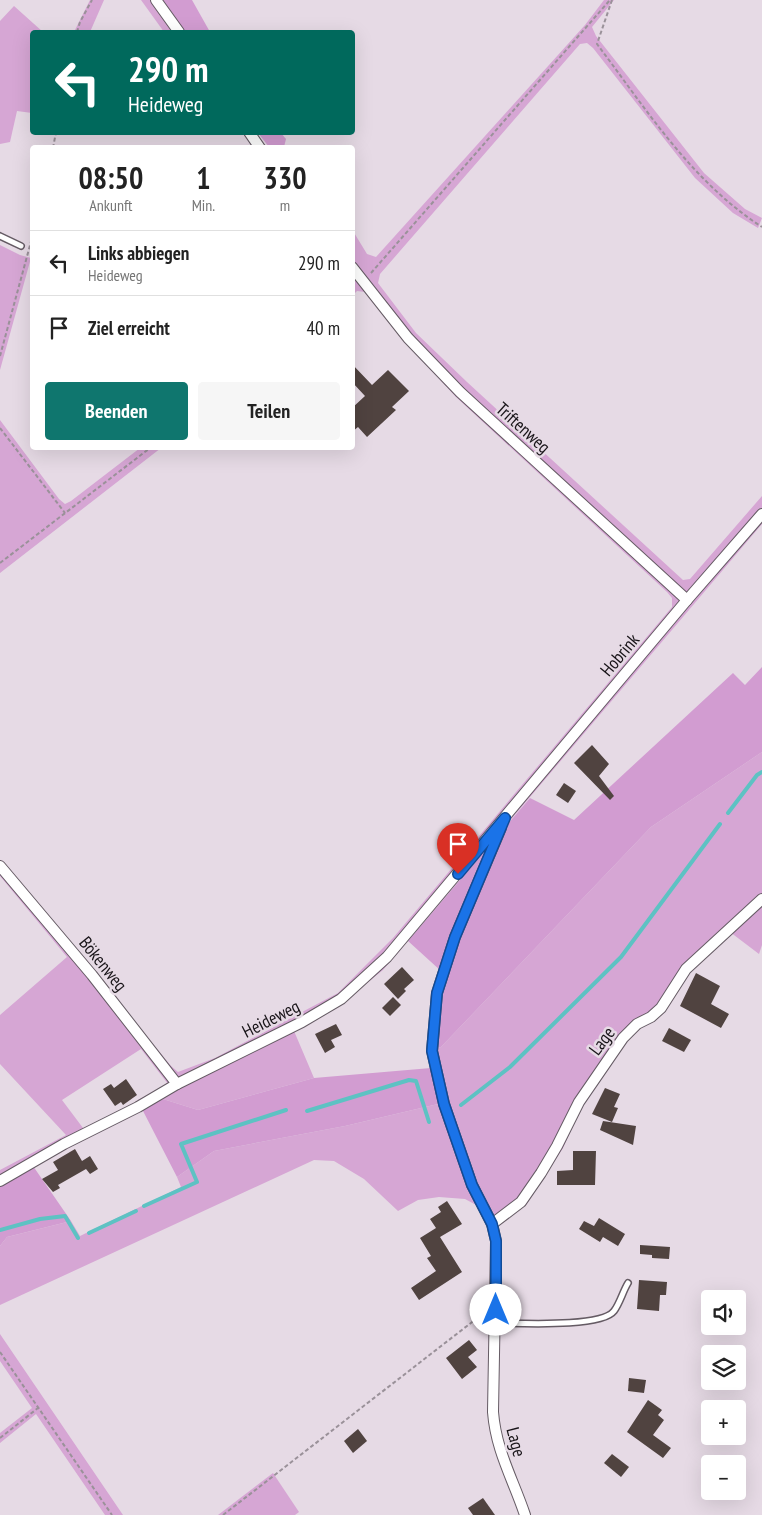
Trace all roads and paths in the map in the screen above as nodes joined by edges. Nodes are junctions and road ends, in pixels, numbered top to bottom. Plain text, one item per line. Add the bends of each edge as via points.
1 (92, 0) edge
2 (156, 0) edge
3 (611, 0) edge
4 (77, 30) edge
5 (178, 30) edge
6 (762, 227) edge
7 (0, 236) edge
8 (30, 245) edge
9 (21, 246) dead end
10 (355, 270) edge
11 (364, 281) junction
12 (0, 356) edge
13 (0, 428) edge
14 (147, 450) edge
15 (65, 513) junction
16 (762, 514) edge
17 (0, 562) edge
18 (687, 600) junction
19 (505, 818) junction
20 (0, 866) edge
21 (762, 899) edge
22 (177, 1084) junction
23 (0, 1181) edge
24 (492, 1224) junction
25 (628, 1282) dead end
26 (496, 1310) junction
27 (495, 1323) junction
28 (0, 1352) edge
29 (38, 1408) junction
30 (0, 1438) edge
31 (112, 1515) edge
32 (223, 1515) edge
33 (525, 1515) edge

1 - 4 path
2 - 5 street
3 - 6 path via 597,44 667,138 696,171 738,211
3 - 11 path
7 - 9 lane
8 - 12 path
10 - 11 street, Triftenweg
11 - 18 street, Triftenweg via 408,338 460,392
13 - 15 path
14 - 15 path
15 - 17 path
16 - 18 street, Hobrink
18 - 19 street, Hobrink
19 - 22 street, Heideweg via 387,957 342,999
19 - 24 street, Lage via 455,937 437,993 432,1051 444,1104 472,1185
20 - 22 street, Bökenweg via 92,975
21 - 24 street, Lage via 686,969 661,1008 623,1038 579,1102 558,1146 521,1202
22 - 23 street, Heideweg
24 - 26 street, Lage via 496,1241
25 - 27 lane via 613,1312 600,1320
26 - 27 street, Lage
26 - 32 path via 476,1319
27 - 33 street, Lage via 495,1434
28 - 29 path
29 - 30 path
29 - 31 path

